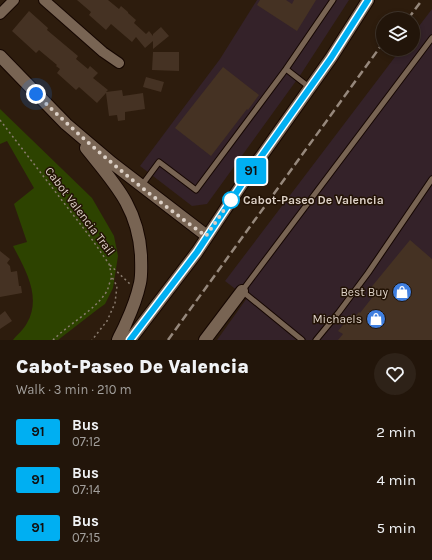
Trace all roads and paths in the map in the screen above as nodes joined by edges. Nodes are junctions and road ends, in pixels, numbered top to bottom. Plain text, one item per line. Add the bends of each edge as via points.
1 (14, 0) edge
2 (44, 0) edge
3 (333, 0) edge
4 (368, 0) edge
5 (0, 14) edge
6 (432, 38) edge
7 (0, 56) edge
8 (119, 63) dead end
9 (286, 69) junction
10 (310, 88) junction
11 (0, 120) edge
12 (66, 124) junction
13 (432, 178) edge
14 (141, 186) junction
15 (206, 236) junction
16 (109, 264) junction
17 (112, 276) junction
18 (139, 288) junction
19 (242, 291) junction
20 (53, 340) edge
21 (92, 340) edge
22 (118, 340) edge
23 (130, 340) edge
24 (206, 340) edge
25 (302, 340) edge
26 (316, 340) edge

1 - 5 street
2 - 8 street
3 - 9 lane
4 - 10 main road
6 - 19 lane
7 - 12 main road
9 - 10 lane
9 - 14 lane via 196,190 159,162
10 - 15 main road
11 - 16 path, Cabot Valencia Trail
12 - 14 main road
12 - 18 main road via 109,175 131,212 140,248
13 - 26 lane via 368,273
14 - 15 main road
15 - 23 main road via 197,252
16 - 17 path, Cabot Valencia Trail
16 - 18 path via 129,284
17 - 20 path via 108,289 100,300
17 - 21 path, Cabot Valencia Trail via 117,286 112,311
18 - 22 main road via 134,306
19 - 24 main road
19 - 25 lane

